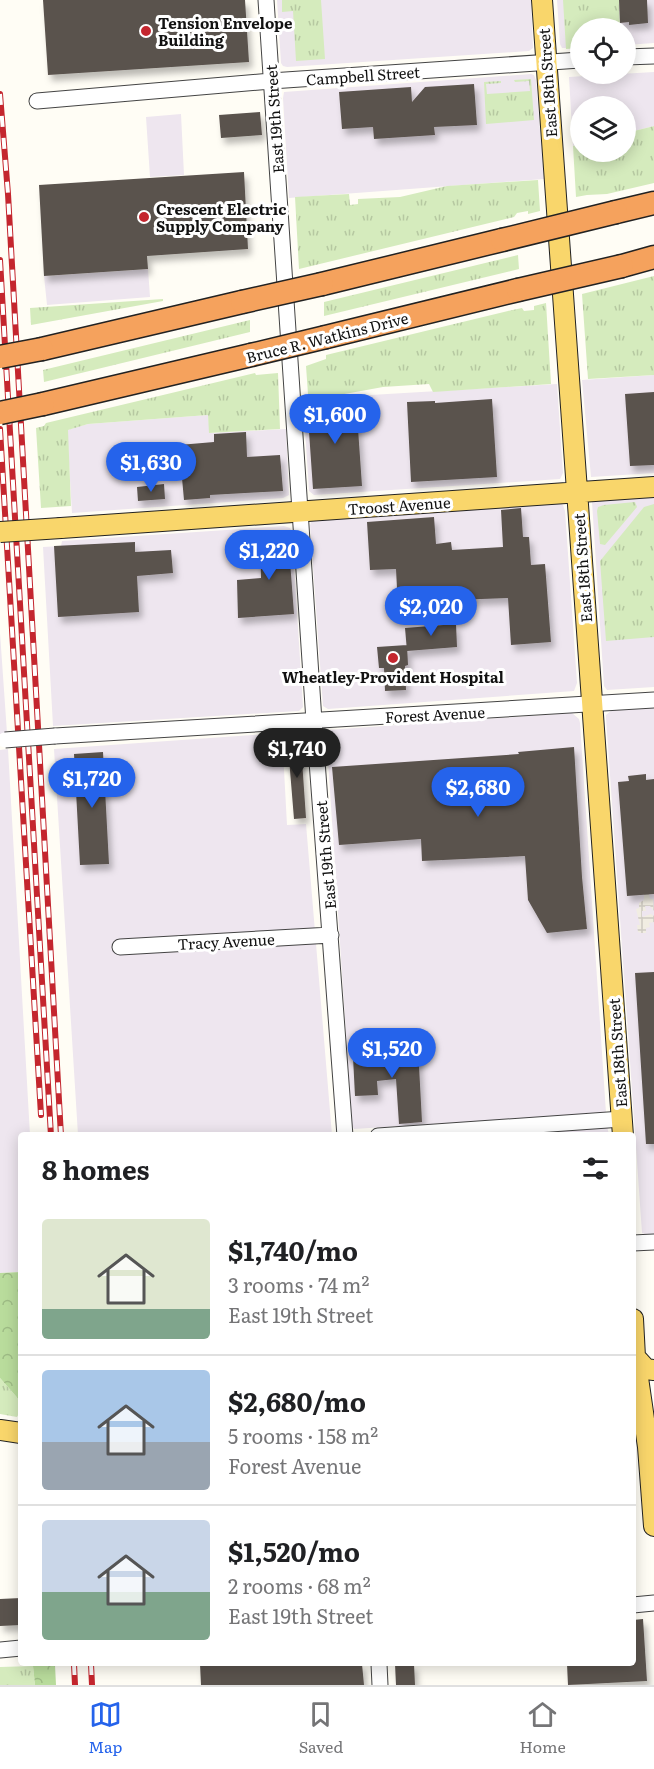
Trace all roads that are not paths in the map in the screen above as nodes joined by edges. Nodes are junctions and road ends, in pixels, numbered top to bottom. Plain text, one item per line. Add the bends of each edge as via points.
1 (266, 0) edge
2 (542, 0) edge
3 (654, 56) edge
4 (636, 57) edge
5 (570, 61) edge
6 (546, 62) junction
7 (272, 81) junction
8 (37, 101) dead end
9 (654, 203) edge
10 (654, 257) edge
11 (0, 357) edge
12 (0, 413) edge
13 (654, 487) edge
14 (576, 493) junction
15 (300, 512) junction
16 (0, 532) edge
17 (654, 700) edge
18 (592, 705) junction
19 (314, 721) junction
20 (2, 740) edge
21 (331, 935) junction
22 (120, 947) dead end
23 (622, 1127) edge
24 (345, 1132) edge
25 (486, 1132) edge
26 (654, 1242) edge
27 (636, 1243) edge
28 (636, 1358) edge
29 (636, 1363) edge
30 (654, 1370) edge
31 (646, 1423) edge
32 (0, 1430) edge
33 (18, 1433) edge
34 (654, 1526) edge
35 (654, 1603) edge
36 (636, 1605) edge
37 (18, 1648) edge
38 (0, 1650) edge
39 (379, 1666) edge
40 (380, 1685) edge

1 - 7 street, East 19th Street
2 - 6 main road, East 18th Street
3 - 4 street
5 - 6 street, Campbell Street
6 - 7 street, Campbell Street
6 - 14 main road, East 18th Street
7 - 8 street, Campbell Street
7 - 15 street, East 19th Street
9 - 11 highway, bridge
10 - 12 highway, Bruce R. Watkins Drive, bridge
13 - 14 main road, Troost Avenue
14 - 15 main road, Troost Avenue
14 - 18 main road, East 18th Street
15 - 16 main road, Troost Avenue, bridge
15 - 19 street, East 19th Street
17 - 18 street, Forest Avenue
18 - 19 street, Forest Avenue
18 - 23 main road, East 18th Street
19 - 20 street, Forest Avenue, bridge
19 - 21 street, East 19th Street
21 - 22 street, Tracy Avenue
21 - 24 street, East 19th Street
23 - 25 street
26 - 27 street
28 - 30 main road via 646,1369
29 - 31 main road
31 - 34 main road
32 - 33 main road
35 - 36 street
37 - 38 street
39 - 40 street

